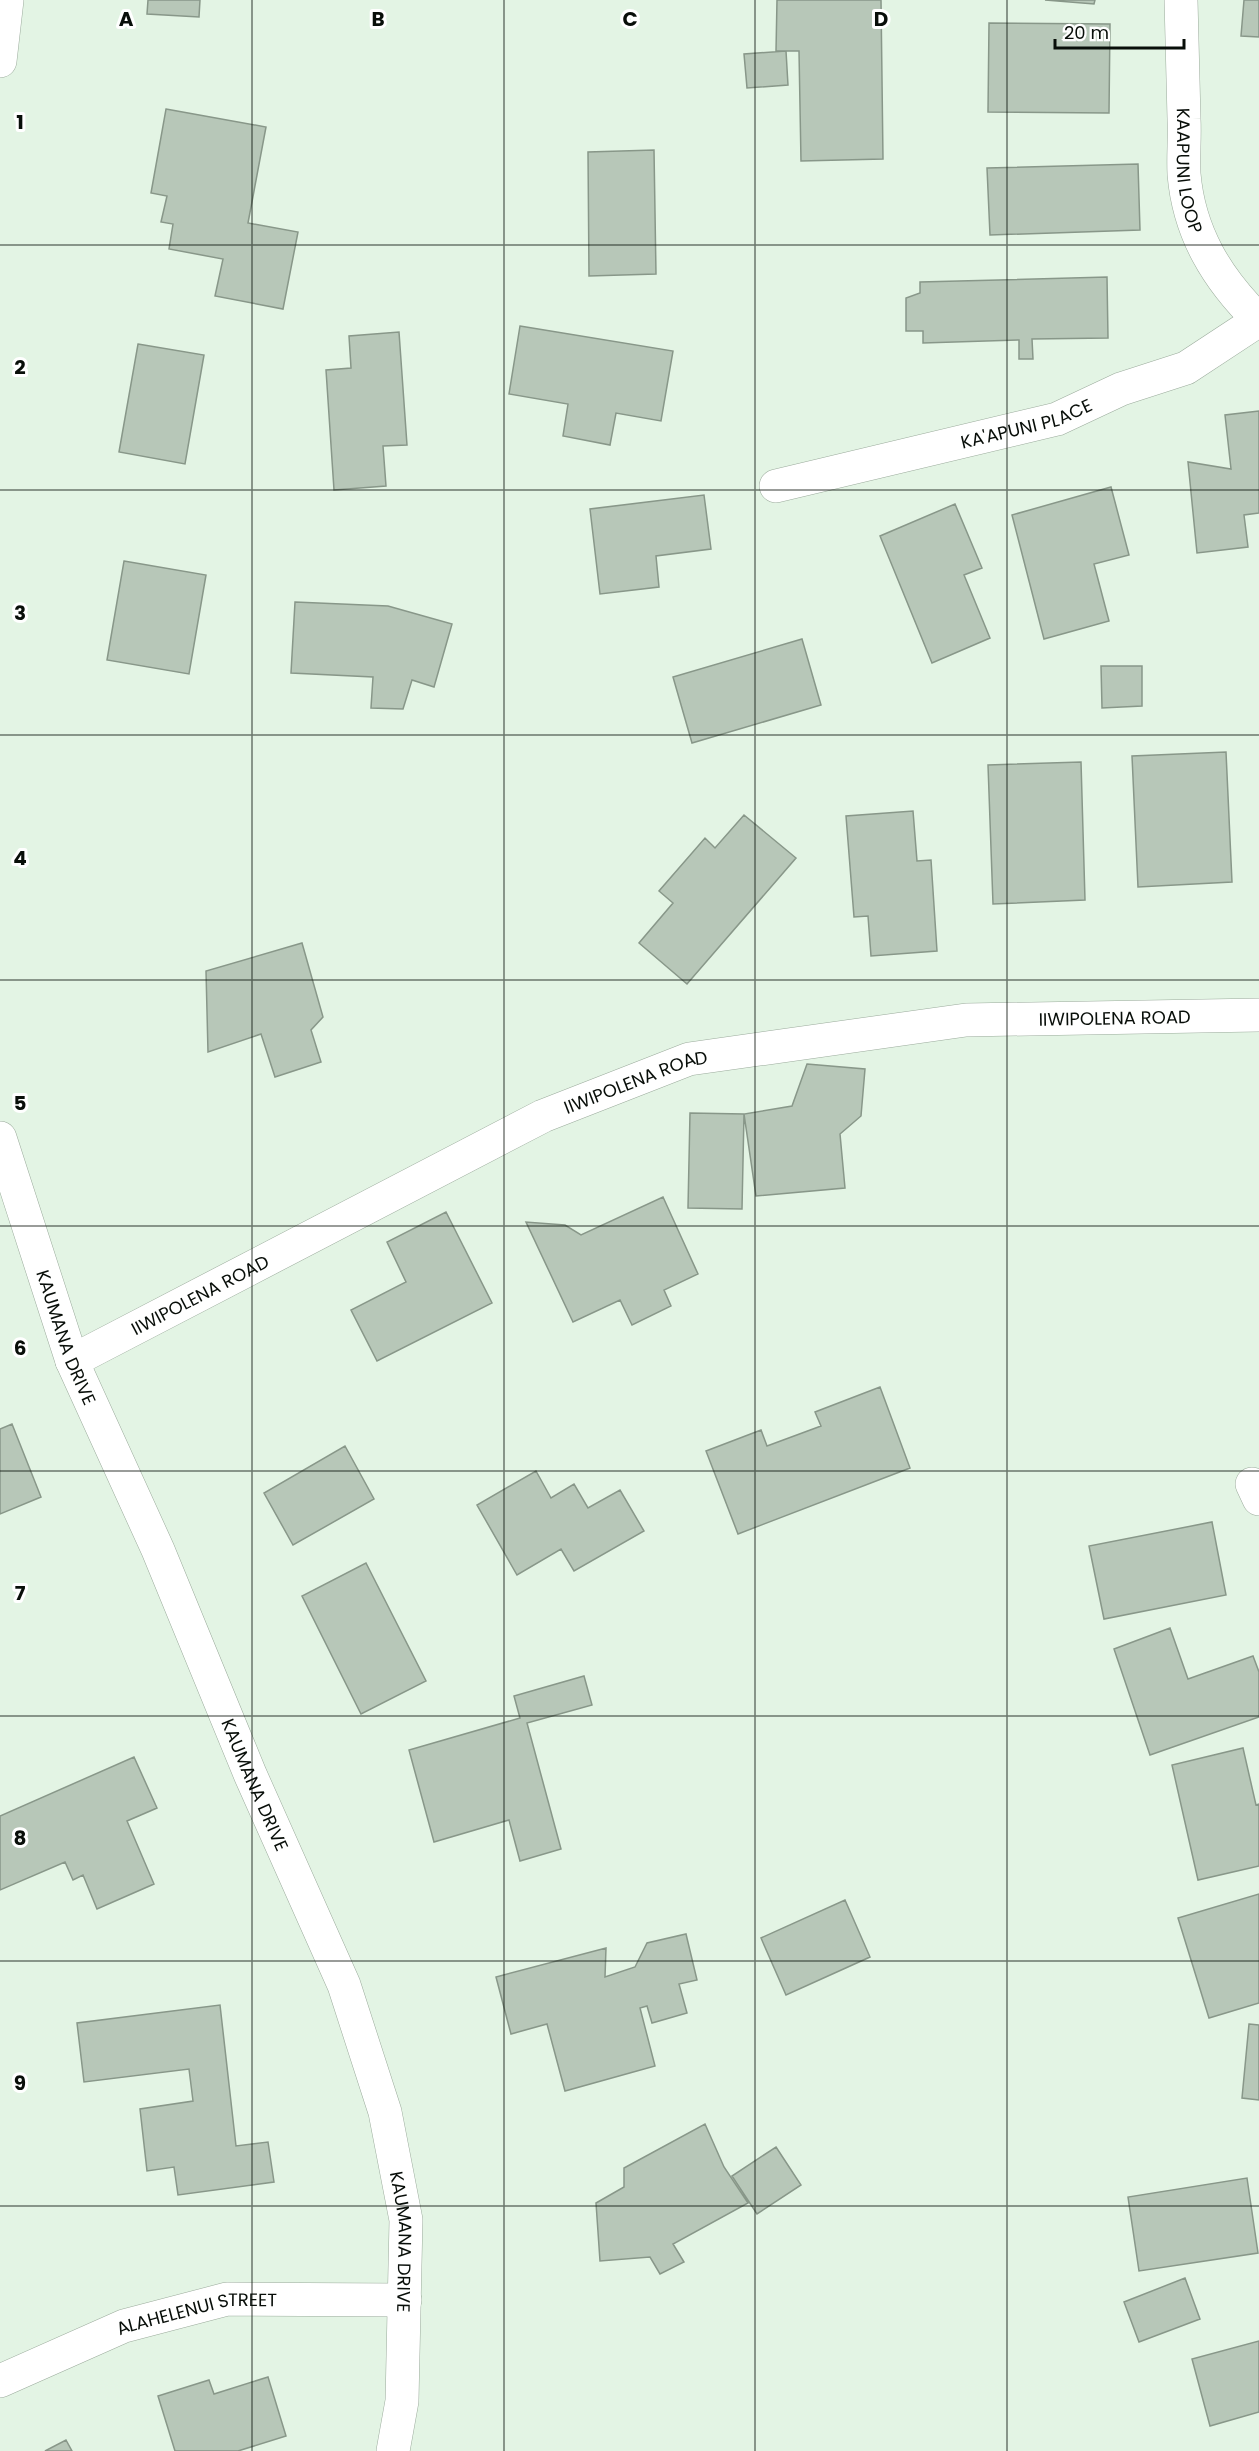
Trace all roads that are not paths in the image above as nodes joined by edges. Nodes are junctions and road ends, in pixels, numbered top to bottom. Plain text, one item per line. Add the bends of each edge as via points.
1 (7, 0) edge
2 (1181, 0) edge
3 (0, 61) edge
4 (1259, 320) edge
5 (776, 486) dead end
6 (1259, 1015) edge
7 (0, 1138) edge
8 (72, 1361) junction
9 (405, 2300) junction
10 (0, 2381) edge
11 (393, 2451) edge

1 - 3 street
2 - 4 street, KAAPUNI LOOP via 1184,173 1189,206 1215,269
4 - 5 street, KA'APUNI PLACE via 1186,368 1121,389 1057,419
6 - 8 street, IIWIPOLENA ROAD via 966,1020 689,1059 543,1116
7 - 8 street, KAUMANA DRIVE
8 - 9 street, KAUMANA DRIVE via 158,1550 250,1774 344,1984 385,2112 406,2220
9 - 10 street, ALAHELENUI STREET via 227,2300 124,2326
9 - 11 street, KAUMANA DRIVE via 402,2401

